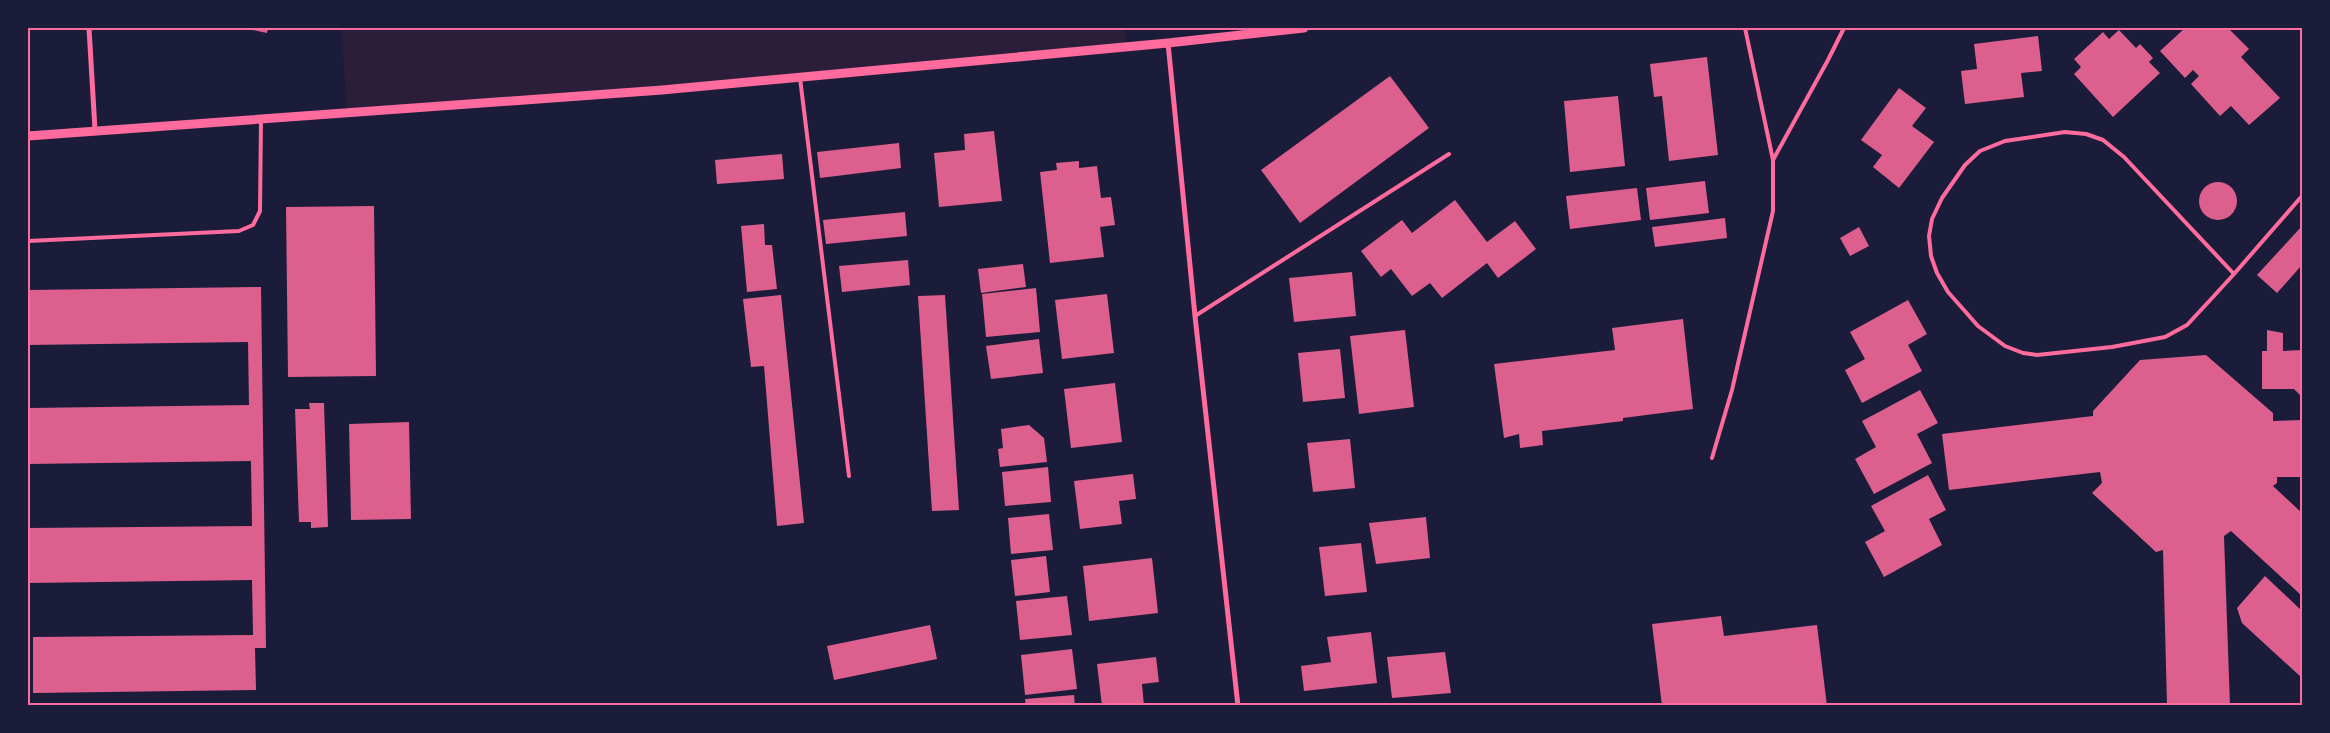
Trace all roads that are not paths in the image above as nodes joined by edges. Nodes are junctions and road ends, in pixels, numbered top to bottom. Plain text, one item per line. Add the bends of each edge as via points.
1 (89, 28) edge
2 (1304, 28) edge
3 (1745, 28) edge
4 (1844, 28) edge
5 (1168, 43) junction
6 (800, 78) junction
7 (260, 118) junction
8 (95, 130) junction
9 (28, 136) edge
10 (1449, 154) dead end
11 (1774, 160) junction
12 (2302, 196) edge
13 (28, 240) edge
14 (2234, 274) junction
15 (1195, 316) junction
16 (1712, 458) dead end
17 (849, 476) dead end
18 (1238, 706) edge

1 - 8 street
2 - 5 street
3 - 11 lane
4 - 11 lane
5 - 6 street
5 - 15 street
6 - 7 street
6 - 17 lane
7 - 8 street
7 - 13 lane via 260,211 253,225 239,231
8 - 9 street
10 - 15 lane
11 - 16 lane via 1773,211 1732,390
12 - 14 lane
14 - 14 lane via 2187,325 2165,337 2112,347 2037,355 2005,346 1978,326 1948,292 1937,273 1929,236 1932,219 1942,198 1965,165 1980,151 2014,140 2065,132 2086,134 2103,140 2124,157
15 - 18 street

